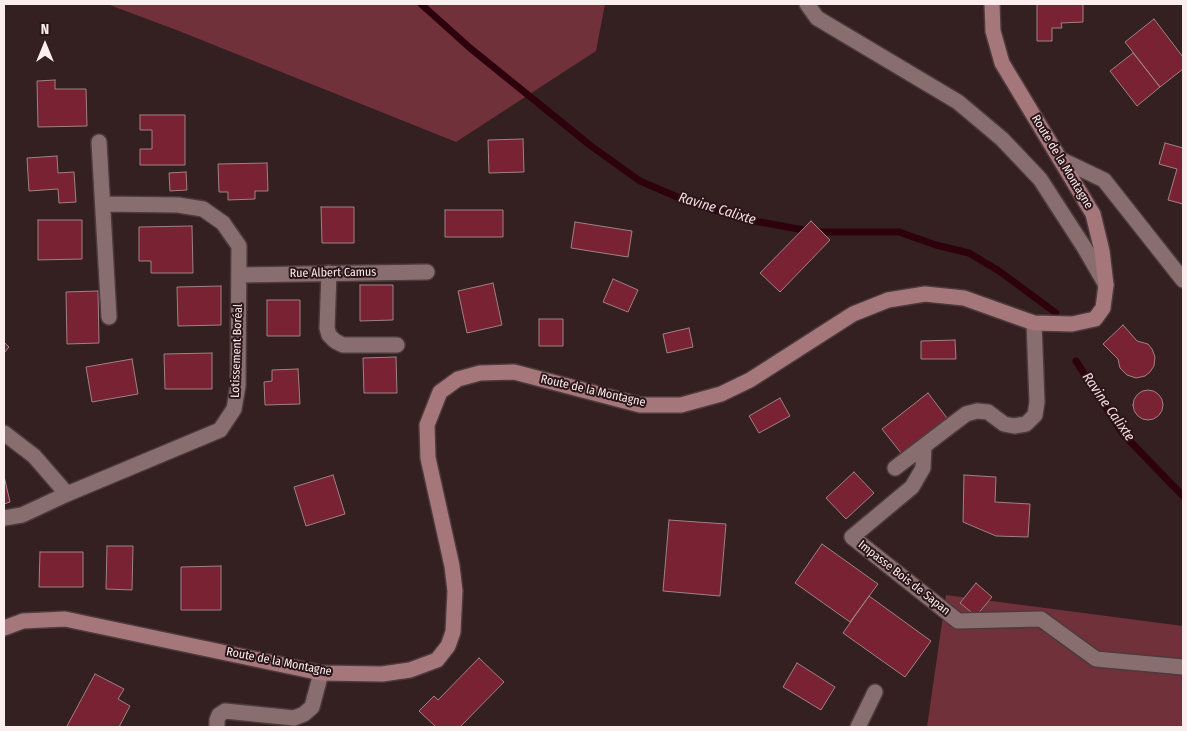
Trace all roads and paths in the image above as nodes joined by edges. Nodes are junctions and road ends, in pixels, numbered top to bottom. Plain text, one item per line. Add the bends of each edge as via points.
1 (808, 4) edge
2 (992, 4) edge
3 (99, 142) dead end
4 (1060, 159) junction
5 (103, 204) junction
6 (427, 272) dead end
7 (329, 274) junction
8 (239, 275) junction
9 (1183, 280) edge
10 (1106, 285) junction
11 (110, 317) dead end
12 (1034, 323) junction
13 (397, 345) dead end
14 (4, 433) edge
15 (924, 446) junction
16 (895, 468) dead end
17 (68, 494) junction
18 (4, 518) edge
19 (4, 628) edge
20 (1183, 667) edge
21 (321, 673) junction
22 (875, 692) dead end
23 (217, 727) edge
24 (858, 727) edge

1 - 10 street via 817,18 958,102 1002,139 1040,179
2 - 4 main road, Route de la Montagne via 993,31 1002,64
3 - 5 street
4 - 9 street via 1104,180
4 - 10 main road, Route de la Montagne via 1093,214
5 - 8 street, Lotissement Boréal via 178,205 203,209 223,223 239,246
5 - 11 street
6 - 7 street, Rue Albert Camus
7 - 8 street, Rue Albert Camus
7 - 13 street via 327,328 334,341 343,345
8 - 17 street, Lotissement Boréal via 237,398 234,409 220,430
10 - 12 main road, Route de la Montagne via 1103,308 1095,319 1072,324
12 - 15 street via 1035,415 1026,424 1014,426 1004,424 988,412 976,411 966,414
12 - 21 main road, Route de la Montagne via 964,298 924,294 888,300 853,314 750,380 721,394 681,405 640,405 514,372 480,373 458,379 440,392 428,425 428,458 455,591 454,632 448,646 437,660 410,670 382,674
14 - 17 street via 34,456
15 - 16 street
15 - 20 street, Impasse Bois de Sapan via 923,468 912,487 852,537 958,621 1041,619 1096,659
17 - 18 street, Lotissement Boréal via 22,514
19 - 21 main road, Route de la Montagne via 23,621 65,619
21 - 23 street via 312,707 304,714 294,718 225,711 219,715
22 - 24 street

